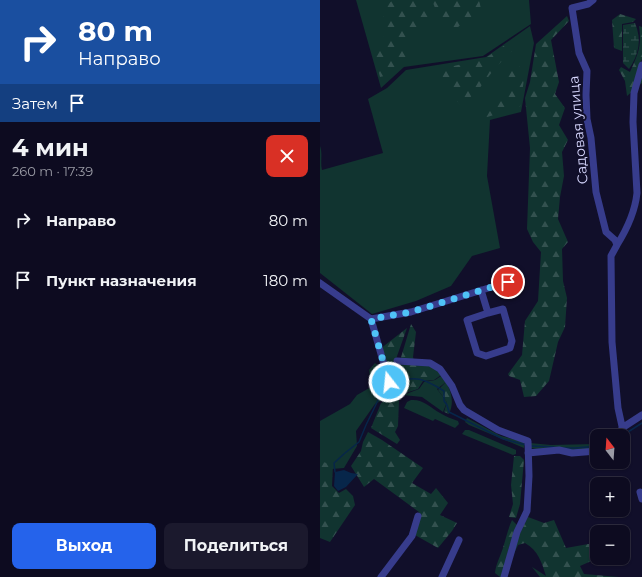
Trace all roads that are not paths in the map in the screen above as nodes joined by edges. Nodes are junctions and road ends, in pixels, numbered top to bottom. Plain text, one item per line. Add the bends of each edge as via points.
1 (593, 0) edge
2 (642, 65) edge
3 (617, 245) junction
4 (508, 282) dead end
5 (320, 283) edge
6 (481, 290) junction
7 (488, 312) junction
8 (371, 319) junction
9 (397, 361) dead end
10 (389, 382) dead end
11 (642, 414) edge
12 (622, 428) joint
13 (528, 446) junction
14 (590, 452) edge
15 (418, 516) dead end
16 (459, 540) dead end
17 (381, 577) edge
18 (442, 577) edge
19 (504, 577) edge

1 - 3 street, Садовая улица via 572,8 579,53 587,71 587,119 596,192 606,232
2 - 3 street via 634,93 636,200 628,225
3 - 12 street via 611,256 612,335
4 - 6 street
5 - 8 street
6 - 7 street
6 - 8 street via 411,312
7 - 7 street via 503,309 512,341 510,348 486,356 477,353 467,320
8 - 10 street
9 - 13 street via 430,363 440,369 464,410
11 - 12 street
13 - 14 street via 572,453
13 - 19 street via 527,511 517,532
15 - 17 street via 412,536
16 - 18 street

